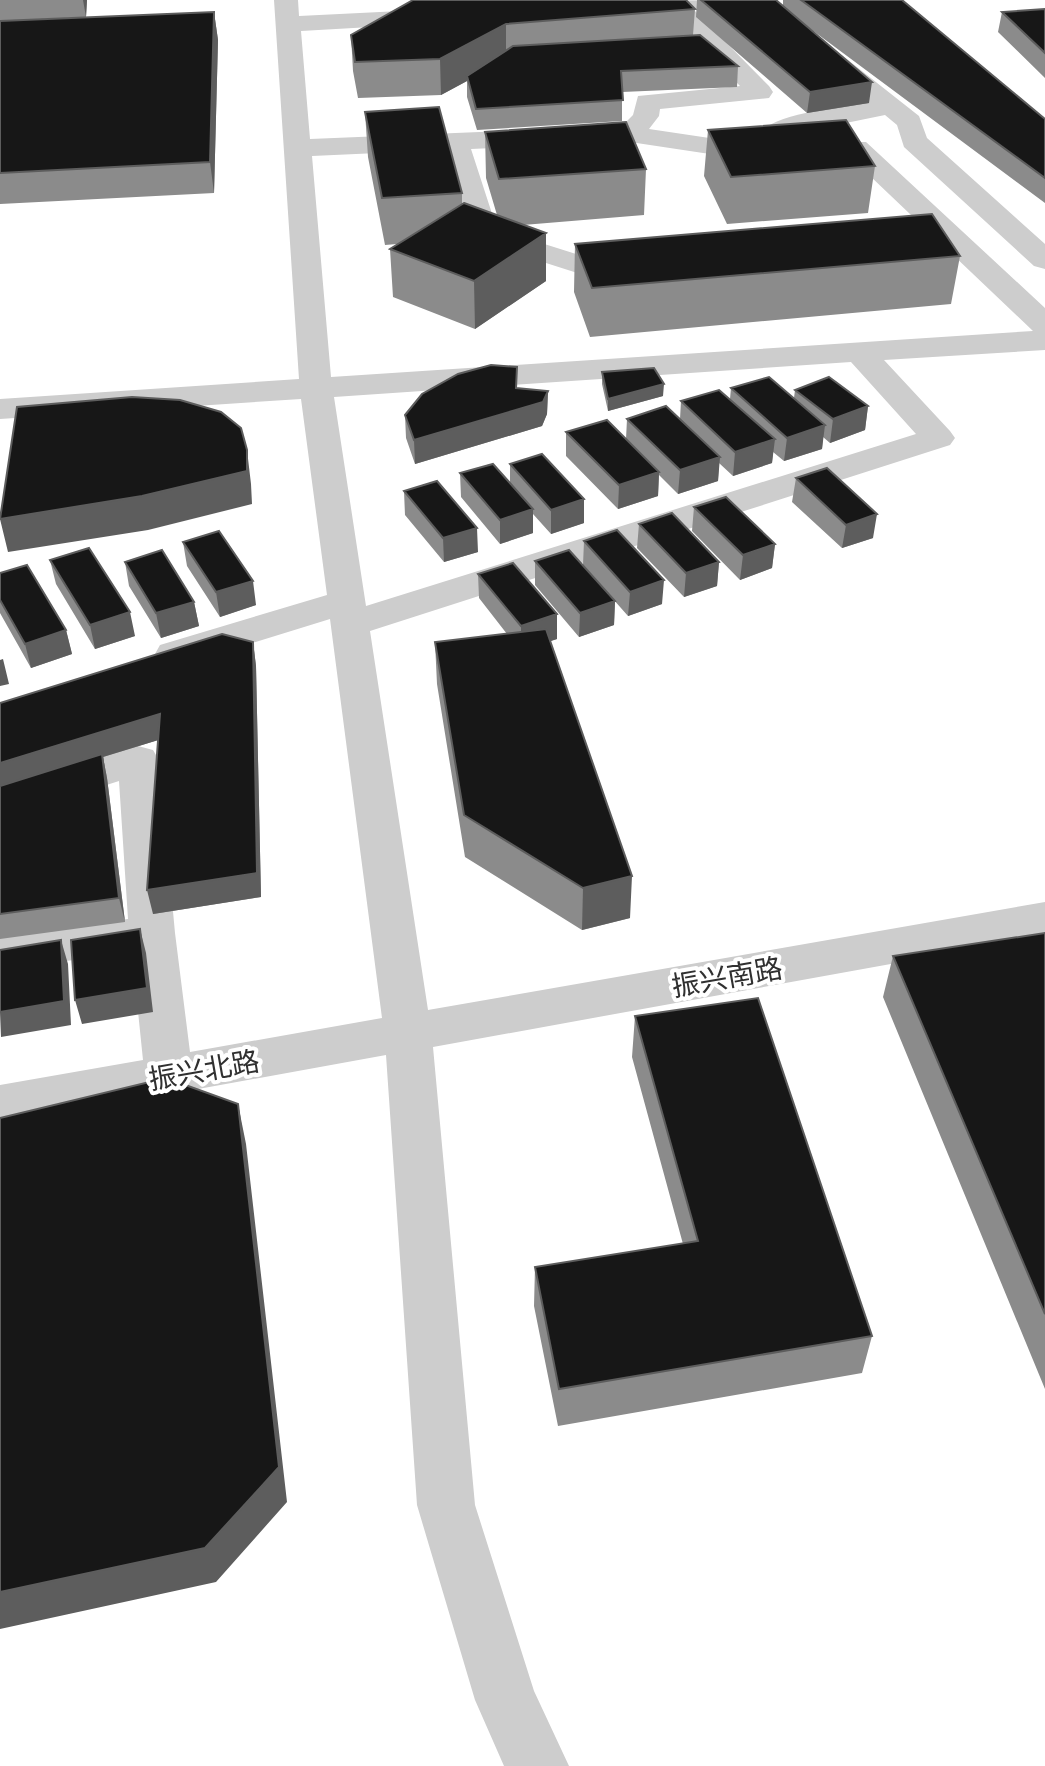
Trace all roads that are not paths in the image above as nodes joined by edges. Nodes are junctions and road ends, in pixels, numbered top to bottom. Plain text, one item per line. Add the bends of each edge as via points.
1 (736, 0) edge
2 (663, 2) edge
3 (612, 6) edge
4 (287, 12) edge
5 (457, 15) edge
6 (806, 39) edge
7 (891, 106) junction
8 (630, 134) junction
9 (455, 141) junction
10 (297, 148) junction
11 (743, 151) junction
12 (962, 248) junction
13 (916, 250) edge
14 (1045, 260) edge
15 (654, 265) edge
16 (1045, 325) edge
17 (1045, 340) edge
18 (859, 352) junction
19 (316, 388) junction
20 (0, 409) edge
21 (348, 613) junction
22 (136, 666) edge
23 (0, 804) edge
24 (1045, 919) edge
25 (152, 933) junction
26 (0, 952) edge
27 (408, 1034) junction
28 (169, 1076) junction
29 (0, 1105) edge
30 (537, 1766) edge

1 - 2 street
2 - 3 street
2 - 8 street via 760,92 647,102 646,116
4 - 5 street
4 - 10 street
6 - 7 street
7 - 11 street via 789,126
7 - 14 street via 910,122 914,141
8 - 9 street
8 - 11 street
9 - 10 street
9 - 15 street via 484,234 593,269
10 - 19 street
11 - 12 street via 856,148
12 - 13 street
12 - 16 street
17 - 18 street
18 - 19 street
18 - 21 street via 938,438
19 - 20 street
19 - 21 street
21 - 22 street
21 - 27 street
23 - 25 street via 138,760
24 - 27 street, 振兴南路
25 - 26 street
25 - 28 street
27 - 28 street, 振兴北路
27 - 30 street via 446,1505 506,1700
28 - 29 street, 振兴北路

